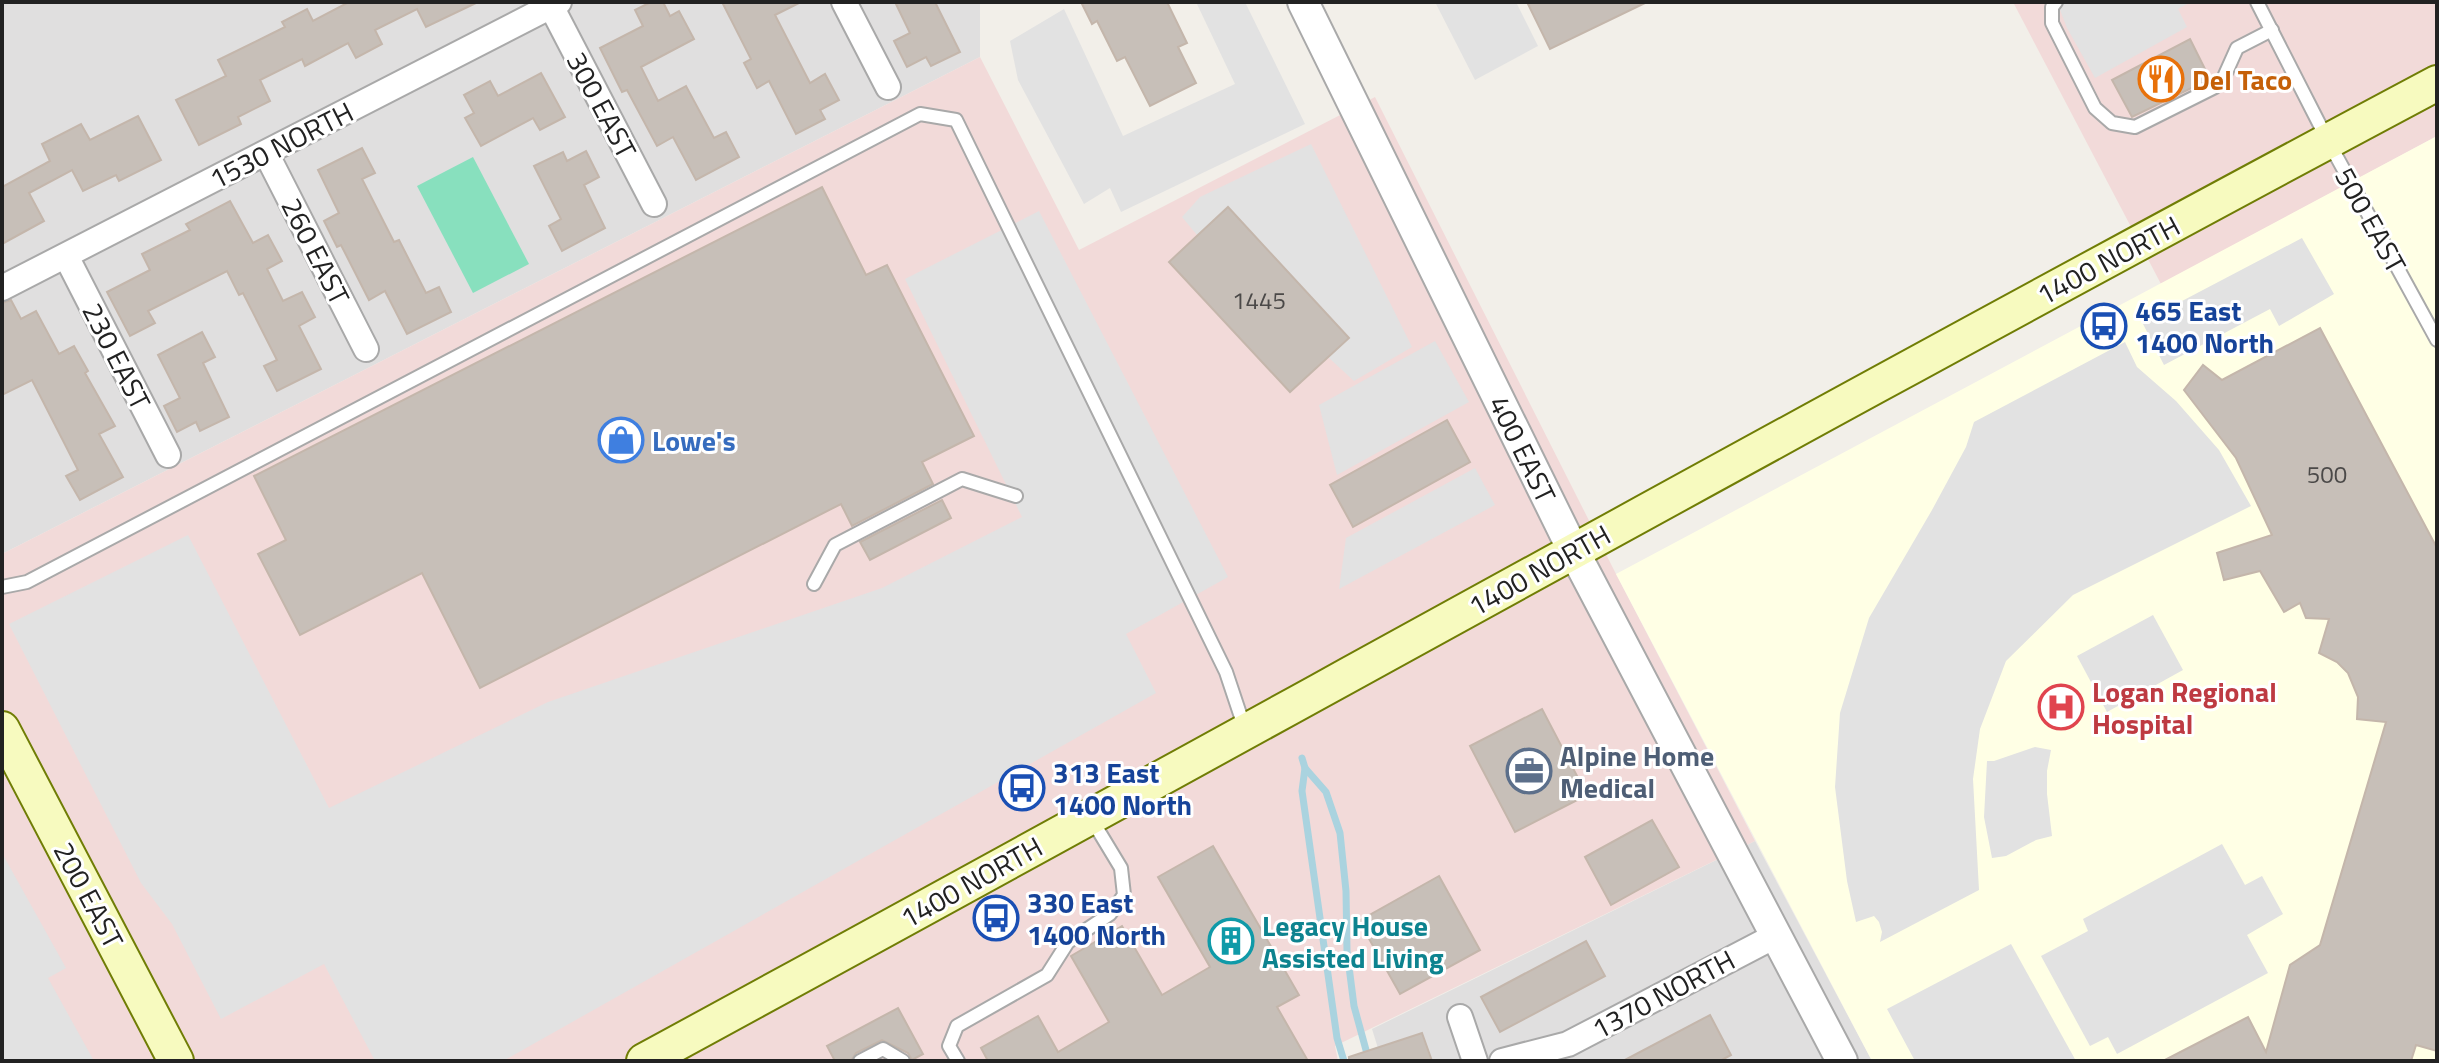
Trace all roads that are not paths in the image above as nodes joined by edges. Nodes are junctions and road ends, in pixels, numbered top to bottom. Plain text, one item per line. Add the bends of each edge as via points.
1 (844, 2) edge
2 (1303, 2) edge
3 (2056, 2) edge
4 (2257, 2) edge
5 (555, 4) edge
6 (2272, 30) junction
7 (2437, 83) edge
8 (888, 87) dead end
9 (2328, 141) junction
10 (266, 153) junction
11 (654, 204) dead end
12 (66, 256) junction
13 (2, 288) edge
14 (2437, 340) edge
15 (366, 349) dead end
16 (168, 455) dead end
17 (1016, 496) dead end
18 (1573, 550) junction
19 (814, 584) dead end
20 (2, 587) edge
21 (1247, 732) junction
22 (6, 748) edge
23 (1091, 817) junction
24 (1777, 935) junction
25 (1460, 1017) dead end
26 (176, 1061) edge
27 (644, 1061) edge
28 (860, 1061) edge
29 (903, 1061) edge
30 (958, 1061) edge
31 (1475, 1061) edge
32 (1502, 1061) edge
33 (1842, 1061) edge

1 - 8 street
2 - 18 street, 400 EAST
3 - 6 lane via 2052,23 2095,108 2112,123 2135,127 2215,87 2237,48
4 - 6 lane, 500 EAST
5 - 10 street, 1530 NORTH
5 - 11 street, 300 EAST
6 - 9 lane, 500 EAST
7 - 9 main road, 1400 NORTH
9 - 14 lane, 500 EAST
9 - 18 main road, 1400 NORTH
10 - 12 street, 1530 NORTH
10 - 15 street, 260 EAST
12 - 13 street, 1530 NORTH
12 - 16 street, 230 EAST
17 - 19 lane via 962,479 835,545
18 - 21 main road, 1400 NORTH
18 - 24 street, 400 EAST
20 - 21 lane via 27,582 920,114 956,120 1226,672
21 - 23 main road, 1400 NORTH
22 - 26 main road, 200 EAST
23 - 27 main road, 1400 NORTH
23 - 30 lane via 1121,868 1124,895 1110,914 1068,942 1047,975 957,1026 949,1046
24 - 32 street, 1370 NORTH via 1568,1044
24 - 33 street, 400 EAST
25 - 31 street
28 - 29 lane via 883,1049

